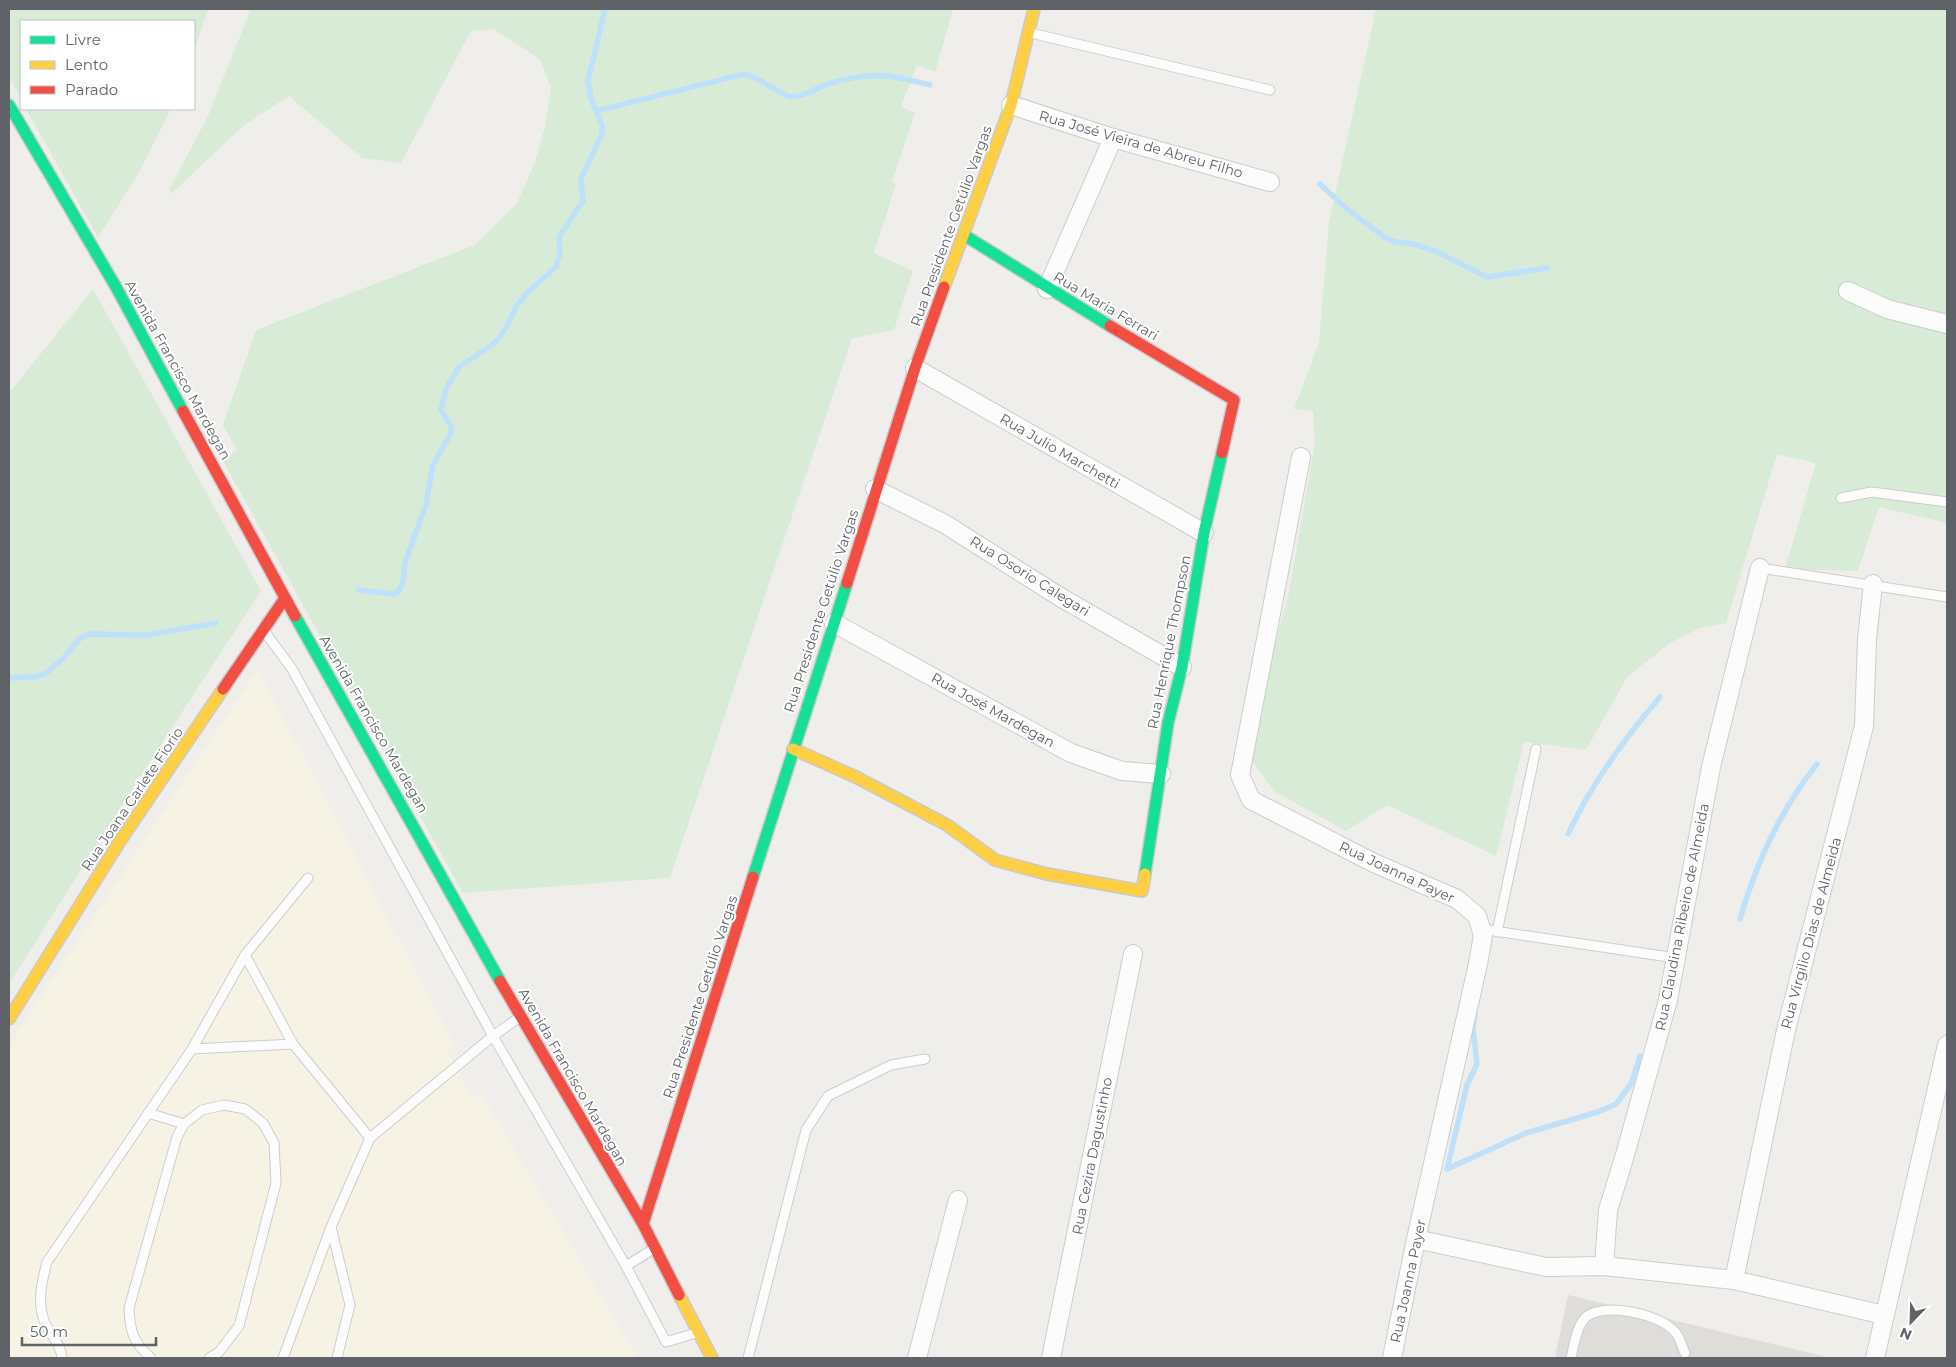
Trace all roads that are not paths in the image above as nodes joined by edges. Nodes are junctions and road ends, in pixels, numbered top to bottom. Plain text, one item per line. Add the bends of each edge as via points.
1 (1034, 9) edge
2 (1028, 32) junction
3 (1270, 90) dead end
4 (9, 105) edge
5 (1011, 105) junction
6 (1113, 138) junction
7 (1270, 182) dead end
8 (964, 236) junction
9 (1047, 289) junction
10 (1848, 291) dead end
11 (1947, 324) edge
12 (915, 368) junction
13 (1234, 400) joint
14 (1301, 457) dead end
15 (875, 489) junction
16 (1841, 498) dead end
17 (1947, 502) edge
18 (1204, 534) junction
19 (1760, 568) joint
20 (1873, 584) junction
21 (1947, 597) edge
22 (285, 598) junction
23 (834, 623) junction
24 (264, 630) junction
25 (1182, 667) junction
26 (793, 749) junction
27 (1536, 749) dead end
28 (1161, 774) junction
29 (308, 878) dead end
30 (1489, 930) junction
31 (1133, 954) dead end
32 (245, 955) junction
33 (1676, 958) junction
34 (520, 1017) junction
35 (9, 1019) edge
36 (494, 1036) junction
37 (293, 1044) junction
38 (1947, 1045) edge
39 (192, 1049) junction
40 (925, 1059) dead end
41 (1940, 1103) edge
42 (148, 1113) junction
43 (184, 1124) junction
44 (370, 1138) junction
45 (958, 1200) dead end
46 (643, 1224) junction
47 (331, 1227) junction
48 (1416, 1239) junction
49 (655, 1248) junction
50 (626, 1266) junction
51 (1604, 1266) junction
52 (1734, 1280) junction
53 (1884, 1315) junction
54 (699, 1332) junction
55 (1685, 1353) dead end
56 (62, 1358) edge
57 (151, 1358) edge
58 (209, 1358) edge
59 (283, 1358) edge
60 (337, 1358) edge
61 (712, 1358) edge
62 (748, 1358) edge
63 (917, 1358) edge
64 (1051, 1358) edge
65 (1392, 1358) edge
66 (1571, 1358) edge
67 (1875, 1358) edge

1 - 2 street, Rua Presidente Getúlio Vargas
2 - 3 lane
2 - 5 street, Rua Presidente Getúlio Vargas
4 - 22 street, Avenida Francisco Mardegan via 116,287
5 - 6 street, Rua José Vieira de Abreu Filho
5 - 8 street, Rua Presidente Getúlio Vargas
6 - 7 street, Rua José Vieira de Abreu Filho
6 - 9 street
8 - 9 street, Rua Maria Ferrari
8 - 12 street, Rua Presidente Getúlio Vargas
9 - 13 street, Rua Maria Ferrari
10 - 11 street via 1888,309
12 - 15 street, Rua Presidente Getúlio Vargas
12 - 18 street, Rua Julio Marchetti
13 - 18 street, Rua Henrique Thompson
14 - 30 street, Rua Joanna Payer via 1240,775 1251,800 1374,863 1456,899
15 - 23 street, Rua Presidente Getúlio Vargas
15 - 25 street, Rua Osorio Calegari via 945,524 1060,597
16 - 17 lane via 1872,492
18 - 25 street, Rua Henrique Thompson
19 - 20 lane
19 - 33 street, Rua Claudina Ribeiro de Almeida via 1711,767
20 - 21 lane
20 - 52 street, Rua Virgilio Dias de Almeida via 1867,639 1864,726 1786,1030
22 - 24 street, Rua Joana Carlete Fiorio
22 - 34 street, Avenida Francisco Mardegan
23 - 26 street, Rua Presidente Getúlio Vargas
23 - 28 street, Rua José Mardegan via 1071,753 1122,771
24 - 35 street, Rua Joana Carlete Fiorio via 120,841
24 - 36 lane via 292,669
25 - 28 street, Rua Henrique Thompson via 1168,723
26 - 28 street, Rua Henrique Thompson via 856,777 947,825 995,860 1047,874 1142,891
26 - 46 street, Rua Presidente Getúlio Vargas
27 - 30 lane
29 - 32 lane
30 - 33 lane
30 - 48 street, Rua Joanna Payer via 1483,935
31 - 64 street, Rua Cezira Dagustinho
32 - 37 lane
32 - 39 lane
33 - 51 street, Rua Claudina Ribeiro de Almeida via 1668,1000 1608,1210
34 - 36 lane
34 - 46 street, Avenida Francisco Mardegan
36 - 44 lane
36 - 50 lane
37 - 39 lane
37 - 44 lane
38 - 41 street
39 - 42 lane
40 - 62 lane via 891,1065 828,1096 806,1130
41 - 53 street
42 - 43 lane
42 - 56 lane via 47,1262 40,1289 44,1320
43 - 57 lane via 177,1136 129,1308 130,1328 139,1347
43 - 58 lane via 209,1108 224,1105 245,1109 263,1123 274,1143 276,1183 239,1326 219,1352
44 - 47 lane
45 - 63 street
46 - 49 street, Avenida Francisco Mardegan
47 - 59 lane
47 - 60 lane via 350,1305
48 - 51 street via 1546,1266
48 - 65 street, Rua Joanna Payer
49 - 50 lane
49 - 54 street, Avenida Francisco Mardegan
50 - 54 lane via 666,1342
51 - 52 street
52 - 53 street
53 - 67 street
54 - 61 street, Avenida Francisco Mardegan
55 - 66 lane via 1675,1331 1654,1318 1624,1310 1592,1314 1584,1319

